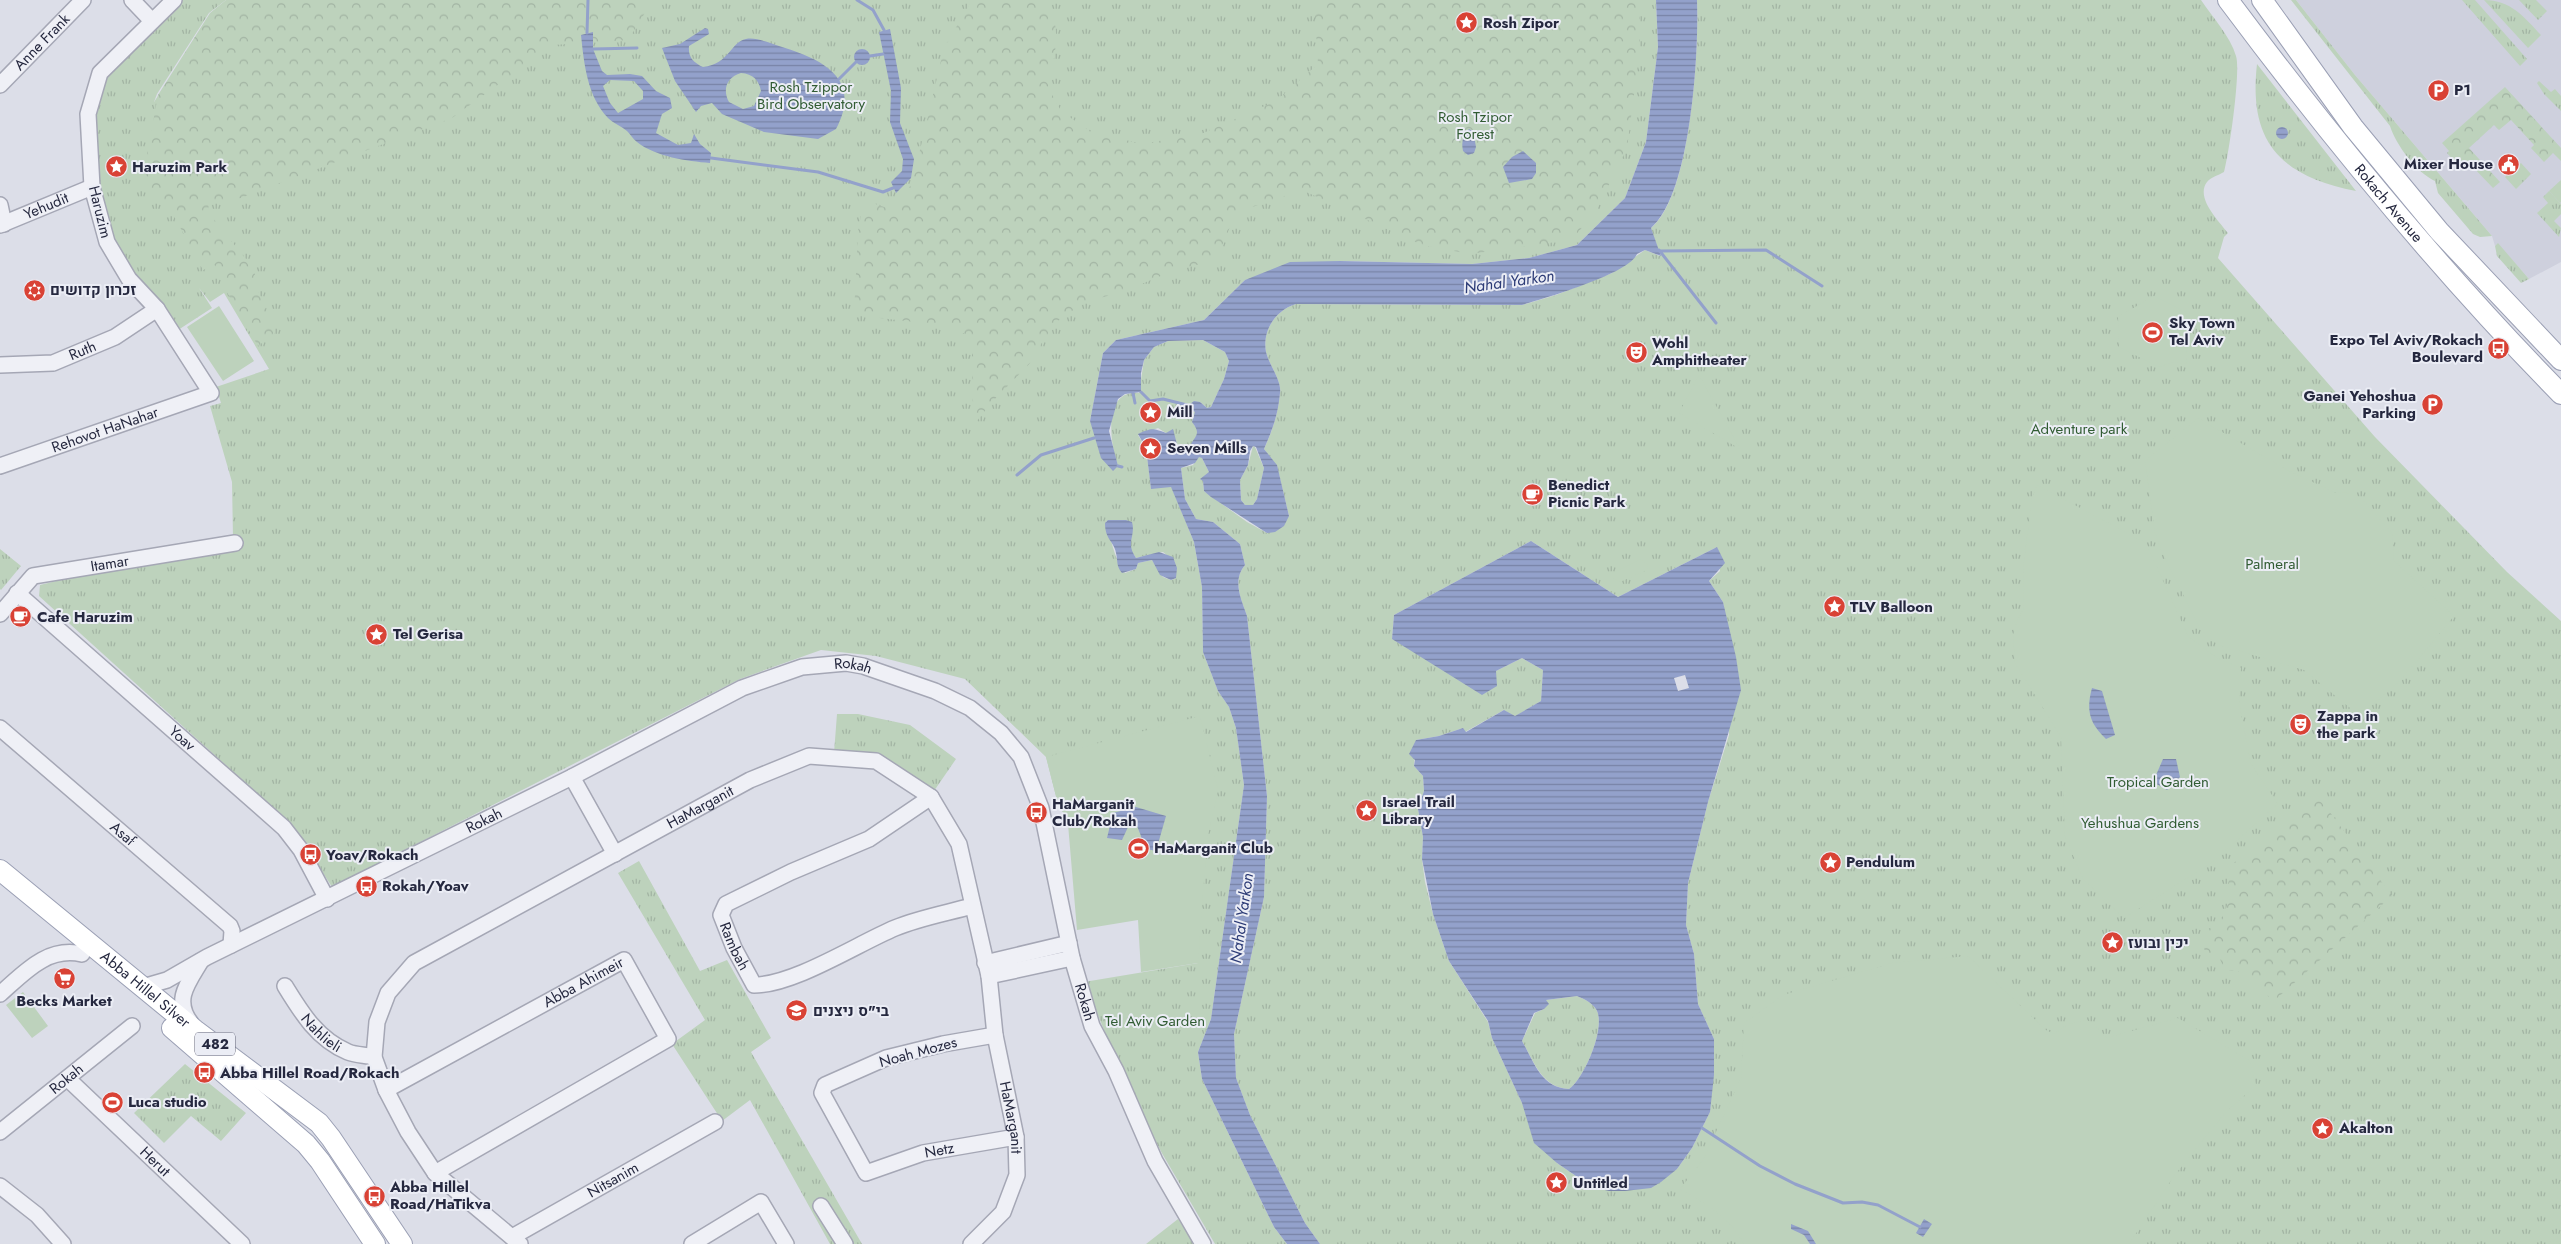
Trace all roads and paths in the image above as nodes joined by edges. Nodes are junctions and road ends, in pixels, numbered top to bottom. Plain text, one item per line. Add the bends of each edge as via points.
1 (83, 0) edge
2 (132, 0) edge
3 (174, 0) edge
4 (2228, 0) edge
5 (2262, 0) edge
6 (2271, 0) edge
7 (152, 21) junction
8 (2294, 41) junction
9 (0, 85) edge
10 (92, 187) junction
11 (0, 204) edge
12 (2, 224) edge
13 (157, 309) junction
14 (2561, 360) edge
15 (0, 365) edge
16 (212, 393) joint
17 (2561, 394) edge
18 (0, 466) edge
19 (235, 543) dead end
20 (17, 593) junction
21 (0, 614) edge
22 (0, 728) edge
23 (572, 777) junction
24 (931, 797) junction
25 (615, 854) junction
26 (0, 870) edge
27 (0, 888) edge
28 (327, 898) junction
29 (972, 906) junction
30 (231, 945) junction
31 (1071, 951) junction
32 (82, 954) junction
33 (202, 960) junction
34 (987, 970) junction
35 (285, 986) dead end
36 (143, 987) junction
37 (0, 994) edge
38 (132, 1026) dead end
39 (195, 1030) junction
40 (995, 1035) junction
41 (374, 1056) junction
42 (68, 1079) junction
43 (386, 1090) junction
44 (715, 1122) dead end
45 (1, 1130) edge
46 (1016, 1137) junction
47 (435, 1173) junction
48 (866, 1173) joint
49 (0, 1186) edge
50 (821, 1206) dead end
51 (516, 1241) edge
52 (64, 1244) edge
53 (242, 1244) edge
54 (375, 1244) edge
55 (402, 1244) edge
56 (692, 1244) edge
57 (786, 1244) edge
58 (845, 1244) edge
59 (971, 1244) edge
60 (1203, 1244) edge

1 - 9 street, Anne Frank
2 - 7 street
3 - 7 street, Haruzim
4 - 17 main road, Rokach Avenue via 2401,219
5 - 8 main road, Rokach Avenue
6 - 8 main road
7 - 10 street, Haruzim via 100,73 88,114
8 - 14 main road, Rokach Avenue via 2353,127 2439,231
10 - 12 street, Yehudit
10 - 13 street, Haruzim via 107,242 129,279
11 - 12 street
13 - 15 street, Ruth via 115,337 54,363
13 - 16 street, Haruzim
16 - 18 street, Rehovot HaNahar
19 - 20 street, Itamar via 33,576
20 - 21 street, Itamar
20 - 28 street, Yoav via 284,828 301,850
22 - 30 street, Asaf via 230,926
23 - 25 street
23 - 28 street, Rokah
23 - 31 street, Rokah via 719,699 786,671 846,663 890,674 970,708 1001,733 1021,757 1041,808
24 - 25 street, HaMarganit via 876,761 809,756 750,780
24 - 29 street, HaMarganit via 960,844
24 - 29 street, Rambah via 869,839 790,872 726,904 721,915 754,985 762,985 803,972 897,927
25 - 41 street, HaMarganit via 414,963 388,993 377,1022
26 - 36 main road, Abba Hillel Silver / 482
27 - 32 main road, Abba Hillel Silver / 482
28 - 30 street, Rokah
29 - 34 street, HaMarganit
30 - 33 street, Rokah
31 - 34 street
31 - 60 street, Rokah via 1092,1026 1116,1071 1155,1160
32 - 37 street via 69,951 44,958
32 - 54 main road, Abba Hillel Silver / 482 via 151,1009 306,1144
33 - 36 street, Rokah via 167,980
33 - 39 street via 181,1001 183,1011
34 - 40 street, HaMarganit
35 - 41 street, Nahlieli via 308,1022 325,1038 348,1053
36 - 39 main road, Abba Hillel Silver / 482
38 - 42 street, Rokah
39 - 55 main road, Abba Hillel Silver / 482 via 319,1124
40 - 46 street, HaMarganit
40 - 48 street, Noah Mozes via 886,1058 825,1085 822,1094
41 - 43 street
42 - 45 street, Rokah
42 - 53 street, Herut
43 - 47 street
43 - 47 street, Abba Ahimeir via 624,960 668,1039
44 - 51 street, Nitsanim
46 - 48 street, Netz via 923,1152
46 - 59 street, HaMarganit via 1017,1175 1003,1212
47 - 51 street
49 - 52 street via 37,1215
50 - 58 street
56 - 57 street via 761,1202

